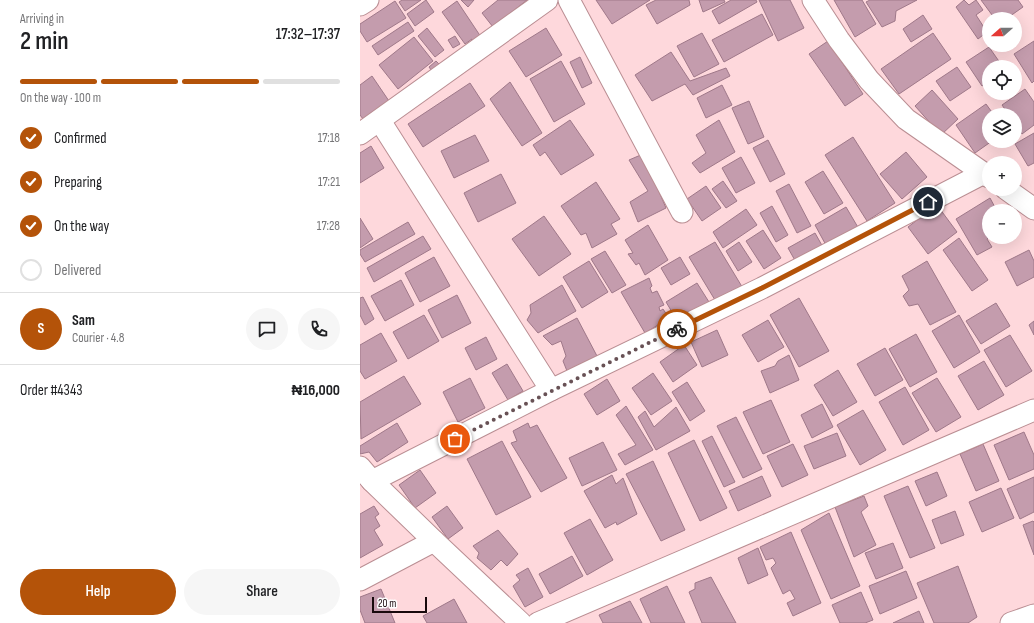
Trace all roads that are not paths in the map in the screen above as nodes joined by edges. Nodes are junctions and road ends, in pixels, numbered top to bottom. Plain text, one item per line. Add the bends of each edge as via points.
1 (368, 0) edge
2 (547, 0) edge
3 (569, 0) edge
4 (814, 0) edge
5 (360, 5) edge
6 (380, 121) junction
7 (360, 134) edge
8 (982, 172) edge
9 (982, 177) edge
10 (1015, 196) edge
11 (1034, 210) edge
12 (682, 212) dead end
13 (551, 390) junction
14 (1034, 410) edge
15 (366, 474) edge
16 (434, 541) junction
17 (360, 580) edge
18 (1034, 615) edge
19 (521, 623) edge
20 (538, 623) edge
21 (1011, 623) edge

1 - 5 street
2 - 6 street
3 - 12 street
4 - 8 street via 839,40 869,80 906,119
6 - 7 street
6 - 13 street
9 - 13 street via 762,288
10 - 11 street
13 - 15 street
14 - 20 street
15 - 16 street
16 - 17 street
16 - 19 street
18 - 21 street

